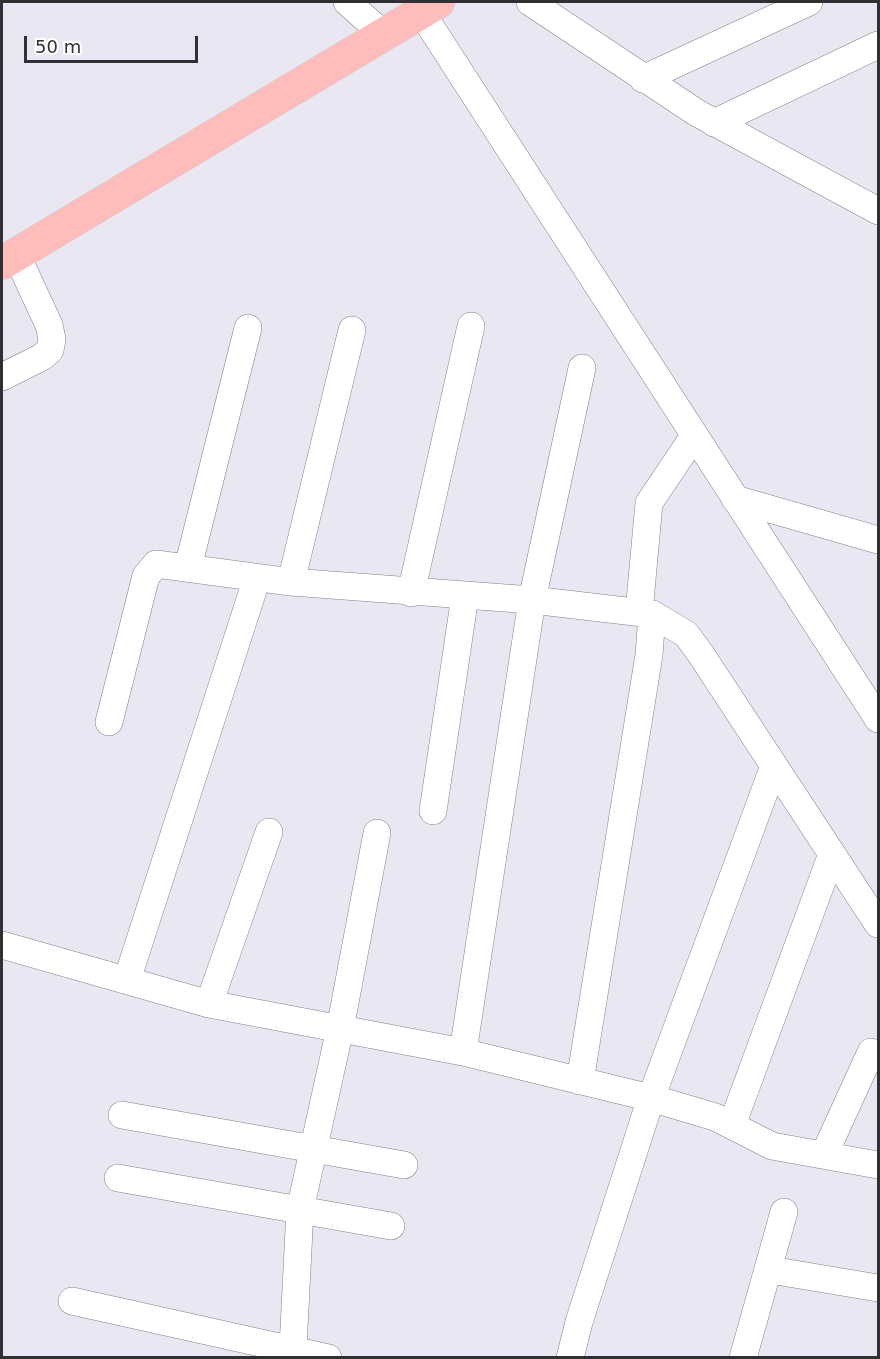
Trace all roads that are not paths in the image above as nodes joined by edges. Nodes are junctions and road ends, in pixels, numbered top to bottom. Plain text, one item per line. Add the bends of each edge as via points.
1 (347, 2) edge
2 (530, 2) edge
3 (809, 2) edge
4 (430, 7) edge
5 (383, 34) junction
6 (879, 45) edge
7 (644, 79) junction
8 (714, 123) junction
9 (879, 211) edge
10 (9, 259) edge
11 (471, 326) dead end
12 (248, 328) dead end
13 (352, 330) dead end
14 (582, 368) dead end
15 (2, 377) edge
16 (694, 436) junction
17 (735, 499) junction
18 (879, 540) edge
19 (188, 567) junction
20 (257, 578) junction
21 (291, 582) junction
22 (411, 593) junction
23 (465, 596) junction
24 (532, 600) junction
25 (646, 613) junction
26 (879, 718) edge
27 (109, 722) dead end
28 (774, 766) junction
29 (433, 811) dead end
30 (269, 832) dead end
31 (376, 833) dead end
32 (832, 854) junction
33 (879, 924) edge
34 (2, 945) edge
35 (126, 980) junction
36 (209, 1004) junction
37 (340, 1029) junction
38 (462, 1052) junction
39 (871, 1052) dead end
40 (580, 1081) junction
41 (651, 1098) junction
42 (122, 1115) dead end
43 (732, 1125) junction
44 (313, 1147) junction
45 (824, 1155) junction
46 (404, 1165) dead end
47 (879, 1165) edge
48 (118, 1178) dead end
49 (300, 1210) junction
50 (784, 1212) dead end
51 (391, 1226) dead end
52 (770, 1270) junction
53 (879, 1288) edge
54 (72, 1301) dead end
55 (293, 1348) junction
56 (328, 1358) edge
57 (570, 1358) edge
58 (743, 1358) edge

1 - 5 street
2 - 7 street
3 - 7 street
4 - 5 highway
4 - 16 street
5 - 10 highway
6 - 8 street
7 - 8 street
8 - 9 street
10 - 15 street via 49,325 52,339 50,350 42,357
11 - 22 street
12 - 19 street
13 - 21 street
14 - 24 street
16 - 17 street
16 - 25 street via 649,503
17 - 18 street
17 - 26 street
19 - 20 street
19 - 27 street via 156,564 146,576
20 - 21 street
20 - 35 street
21 - 22 street
22 - 23 street
23 - 24 street
23 - 29 street
24 - 25 street
24 - 38 street
25 - 28 street via 686,634
25 - 40 street via 647,667
28 - 32 street
28 - 41 street
30 - 36 street
31 - 37 street
32 - 33 street
32 - 43 street
34 - 35 street
35 - 36 street
36 - 37 street
37 - 38 street
37 - 44 street
38 - 40 street
39 - 45 street
40 - 41 street
41 - 43 street
41 - 57 street
42 - 44 street
43 - 45 street via 772,1146
44 - 46 street
44 - 49 street
45 - 47 street
48 - 49 street
49 - 51 street
49 - 55 street
50 - 52 street
52 - 53 street
52 - 58 street
54 - 55 street
55 - 56 street

